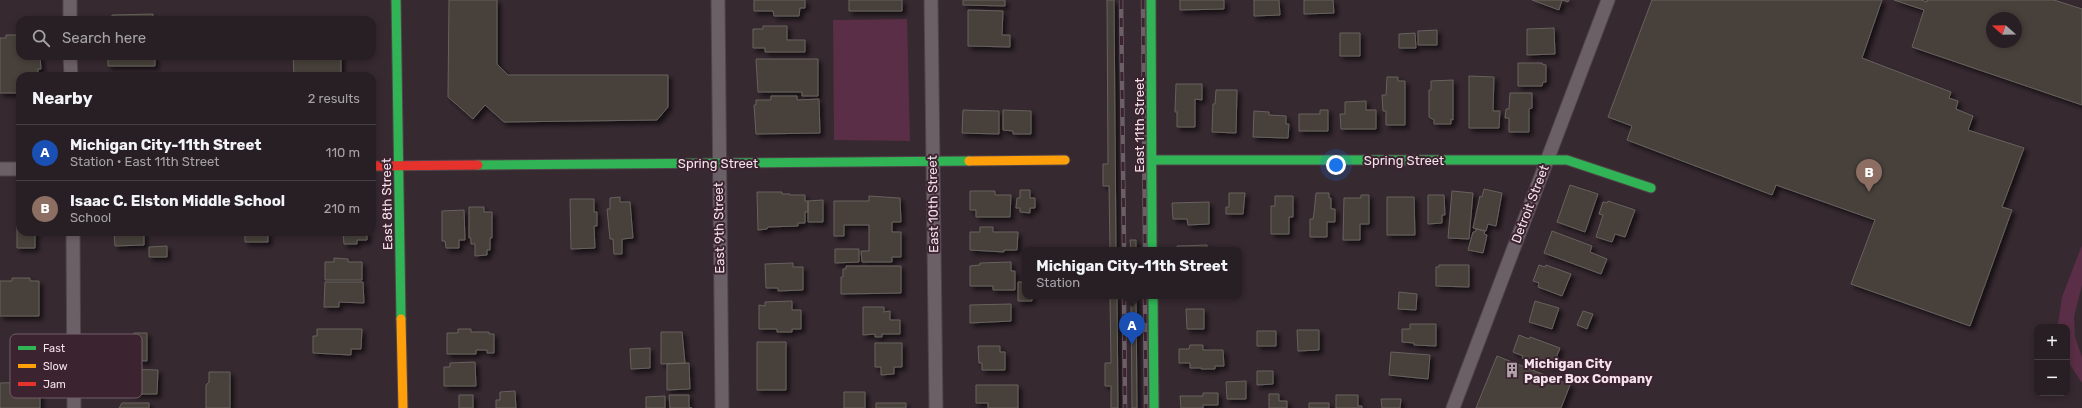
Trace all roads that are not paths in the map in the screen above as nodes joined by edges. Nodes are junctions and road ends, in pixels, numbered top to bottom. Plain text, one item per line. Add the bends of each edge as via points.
1 (70, 0) edge
2 (396, 0) edge
3 (718, 0) edge
4 (930, 0) edge
5 (1151, 0) edge
6 (1608, 0) edge
7 (70, 16) edge
8 (70, 60) edge
9 (71, 72) edge
10 (1065, 160) dead end
11 (1152, 160) junction
12 (1547, 160) junction
13 (932, 161) junction
14 (718, 163) junction
15 (400, 165) junction
16 (376, 166) edge
17 (0, 169) edge
18 (16, 169) edge
19 (1651, 188) dead end
20 (73, 236) edge
21 (1152, 247) edge
22 (1153, 299) edge
23 (74, 334) edge
24 (74, 398) edge
25 (74, 408) edge
26 (403, 408) edge
27 (722, 408) edge
28 (936, 408) edge
29 (1154, 408) edge
30 (1453, 408) edge

1 - 7 street
2 - 15 street, East 8th Street
3 - 14 street, East 9th Street
4 - 13 street, East 10th Street
5 - 11 street, East 11th Street
6 - 12 street, Detroit Street
8 - 9 street
10 - 13 street, Spring Street
11 - 12 street, Spring Street
11 - 21 street, East 11th Street
12 - 19 street, Spring Street via 1567,160
12 - 30 street, Detroit Street
13 - 14 street, Spring Street
13 - 28 street, East 10th Street
14 - 15 street, Spring Street
14 - 27 street, East 9th Street
15 - 16 street, Spring Street
15 - 26 street, East 8th Street
17 - 18 street
20 - 23 street
22 - 29 street
24 - 25 street

